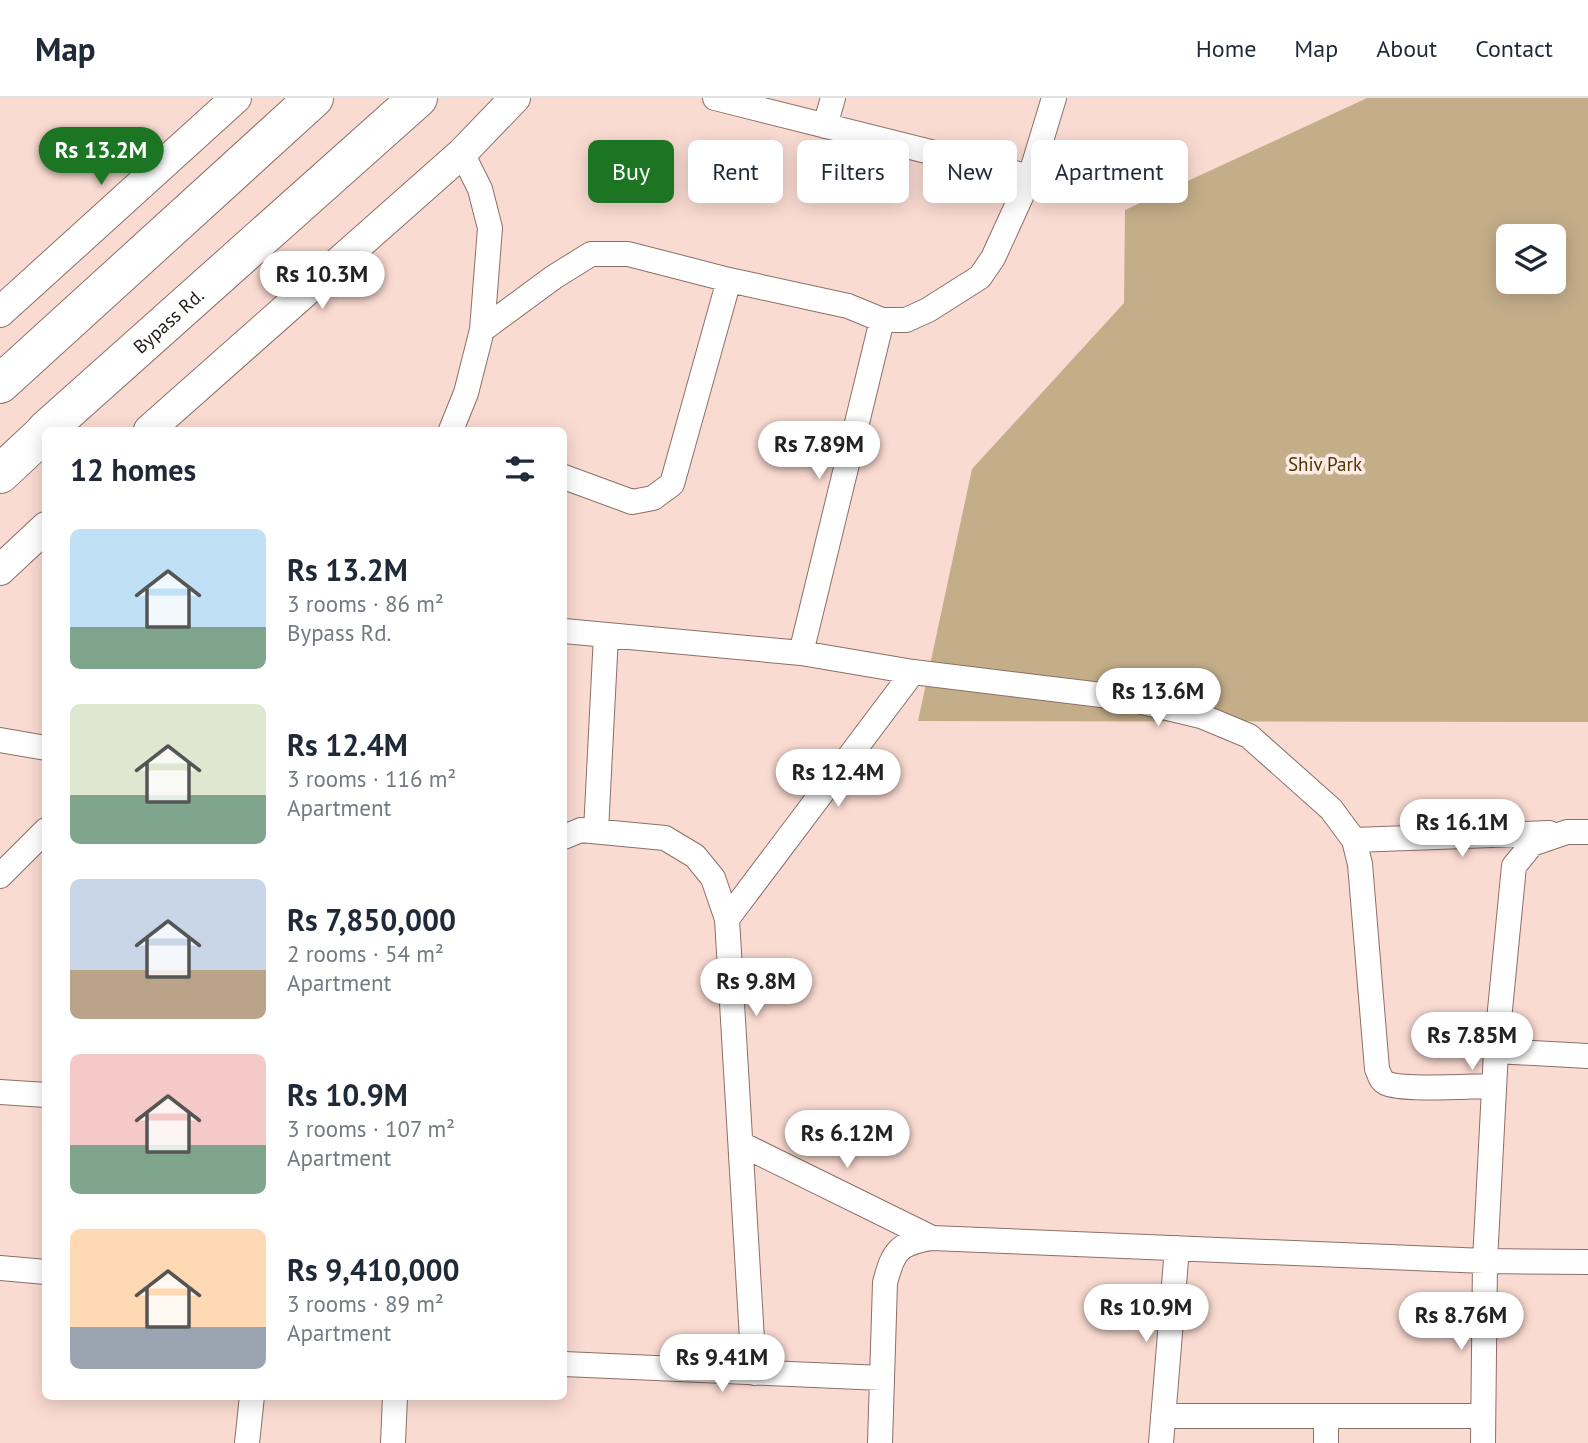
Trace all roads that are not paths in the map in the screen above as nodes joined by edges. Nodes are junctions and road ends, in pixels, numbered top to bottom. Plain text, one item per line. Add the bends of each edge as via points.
1 (236, 98) edge
2 (314, 98) edge
3 (418, 98) edge
4 (515, 98) edge
5 (715, 98) edge
6 (833, 98) edge
7 (1054, 98) edge
8 (825, 126) junction
9 (461, 153) junction
10 (1030, 177) junction
11 (729, 281) junction
12 (0, 312) edge
13 (882, 320) junction
14 (482, 330) junction
15 (0, 384) edge
16 (50, 427) edge
17 (152, 427) edge
18 (452, 427) edge
19 (42, 435) edge
20 (0, 474) edge
21 (567, 478) edge
22 (42, 531) edge
23 (0, 570) edge
24 (567, 631) edge
25 (606, 635) junction
26 (801, 653) junction
27 (913, 672) junction
28 (0, 740) edge
29 (42, 747) edge
30 (596, 831) junction
31 (1578, 832) edge
32 (42, 834) edge
33 (567, 836) edge
34 (1354, 840) junction
35 (0, 877) edge
36 (727, 919) junction
37 (1496, 1051) junction
38 (1588, 1056) edge
39 (1494, 1086) junction
40 (0, 1091) edge
41 (42, 1095) edge
42 (741, 1143) junction
43 (932, 1238) junction
44 (1177, 1248) junction
45 (1485, 1261) junction
46 (1588, 1262) edge
47 (0, 1269) edge
48 (42, 1272) edge
49 (567, 1364) edge
50 (754, 1373) junction
51 (882, 1378) junction
52 (252, 1400) edge
53 (395, 1400) edge
54 (1163, 1416) junction
55 (1326, 1416) junction
56 (1483, 1416) junction
57 (247, 1443) edge
58 (393, 1443) edge
59 (880, 1443) edge
60 (1161, 1443) edge
61 (1326, 1443) edge
62 (1483, 1443) edge

1 - 12 street
2 - 15 highway
3 - 16 highway, Bypass Rd.
4 - 9 street
5 - 8 street
6 - 8 street
7 - 10 street
8 - 10 street
9 - 14 street via 480,189 490,228
9 - 17 street
10 - 13 street via 980,277 906,320
11 - 13 street via 848,306
11 - 14 street via 628,254 591,254
11 - 21 street via 672,484 653,498 632,502
13 - 26 street
14 - 18 street
19 - 20 highway, Bypass Rd.
22 - 23 street
24 - 25 street
25 - 26 street
25 - 30 street
26 - 27 street
27 - 34 street via 1126,698 1214,721 1249,736 1331,809
27 - 36 street
28 - 29 street
30 - 33 street
30 - 36 street via 665,838 695,856 713,878
31 - 34 street
31 - 37 street via 1532,844 1514,866
32 - 35 street
34 - 39 street via 1360,864 1377,1069 1382,1080 1389,1085
36 - 42 street
37 - 38 street
37 - 39 street
39 - 45 street
40 - 41 street
42 - 43 street
42 - 50 street
43 - 44 street
43 - 51 street via 910,1242 891,1258 885,1283
44 - 45 street
44 - 54 street
45 - 46 street
45 - 56 street
47 - 48 street
49 - 50 street
50 - 51 street
51 - 59 street
52 - 57 street
53 - 58 street
54 - 55 street
54 - 60 street
55 - 56 street
55 - 61 street
56 - 62 street

